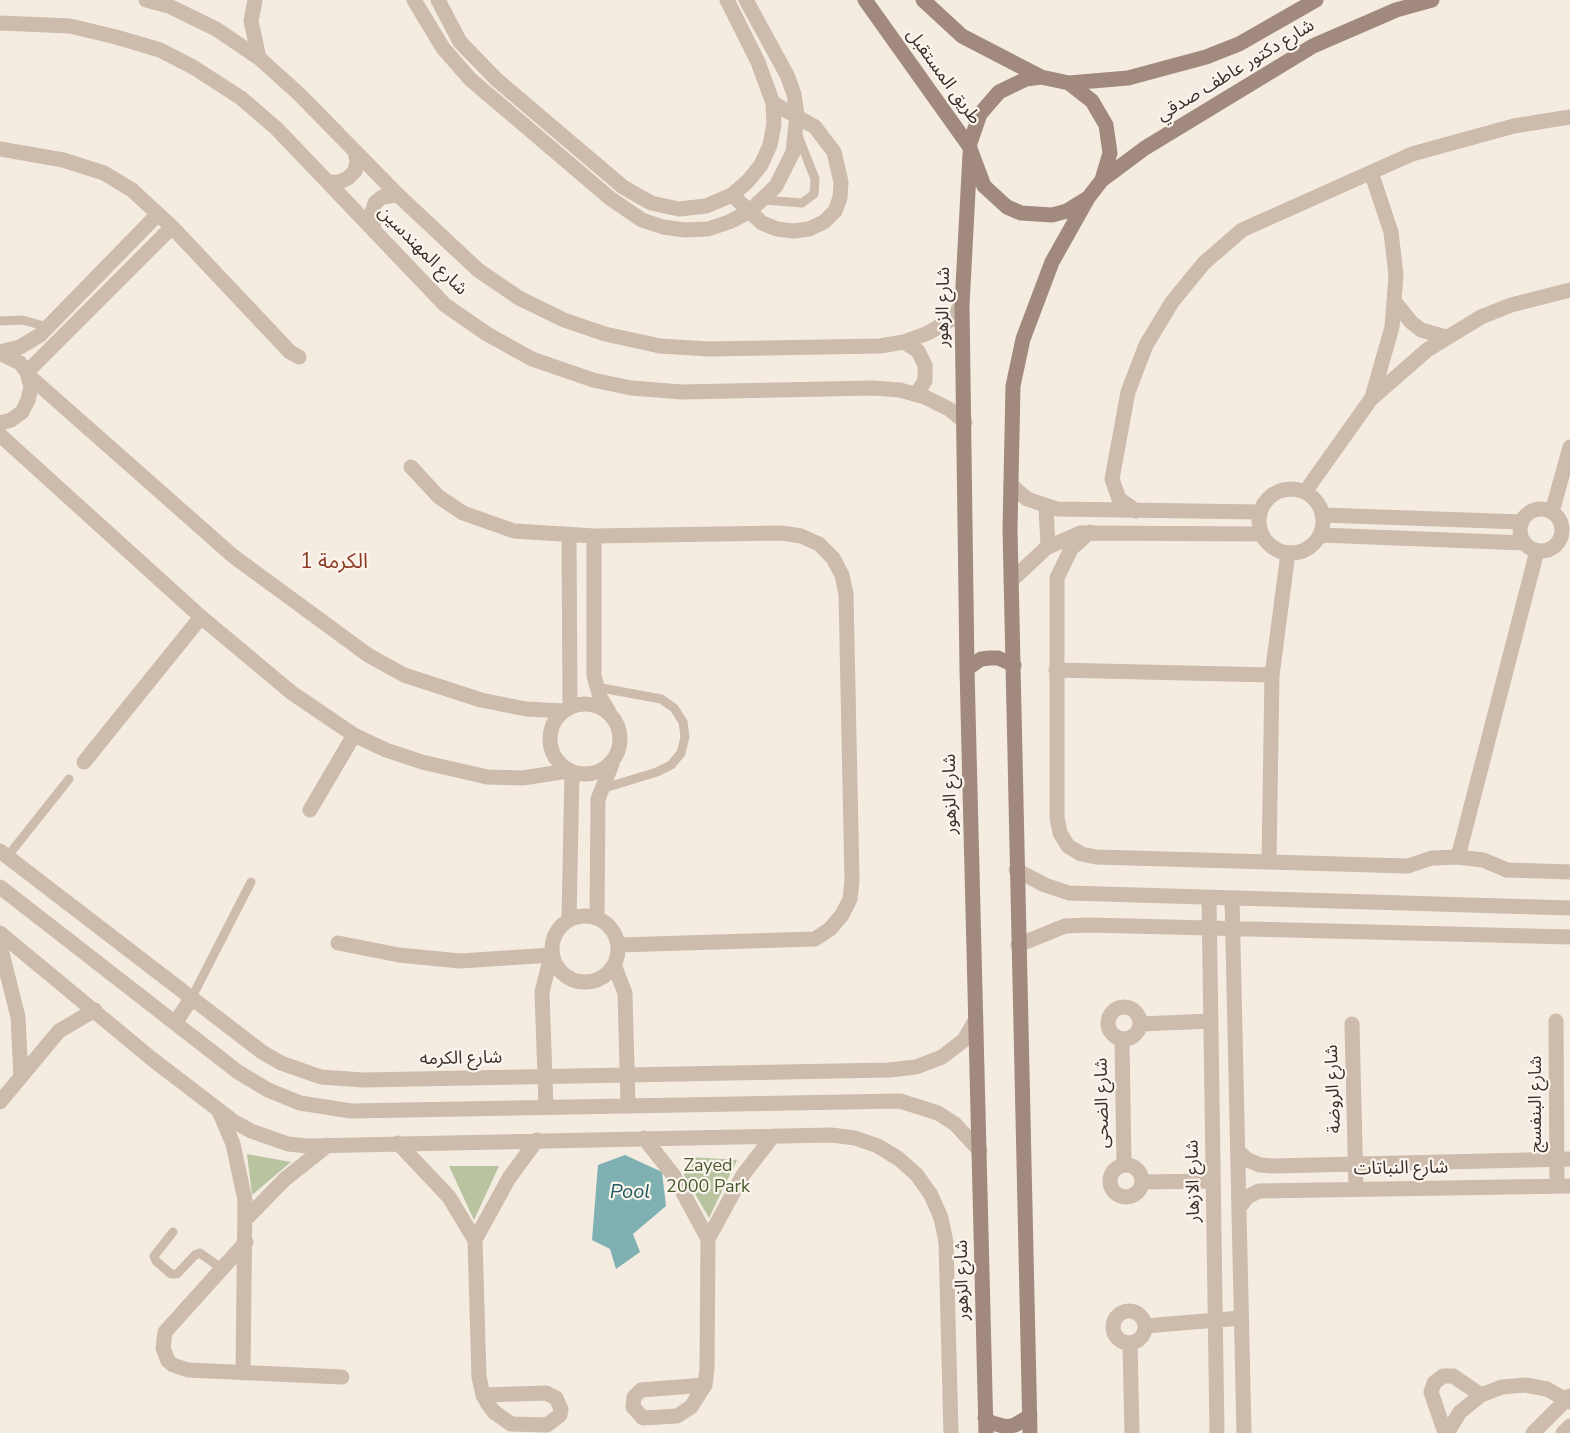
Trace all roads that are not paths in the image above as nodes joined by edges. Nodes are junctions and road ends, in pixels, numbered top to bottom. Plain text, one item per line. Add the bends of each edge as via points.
1 (146, 0) edge
2 (185, 0) edge
3 (255, 0) edge
4 (414, 0) edge
5 (438, 0) edge
6 (727, 0) edge
7 (746, 0) edge
8 (865, 0) edge
9 (923, 0) edge
10 (1316, 0) edge
11 (1432, 0) edge
12 (169, 6) junction
13 (0, 23) edge
14 (259, 58) junction
15 (1041, 77) junction
16 (1069, 83) junction
17 (773, 103) junction
18 (797, 115) junction
19 (1570, 117) edge
20 (797, 133) junction
21 (571, 143) junction
22 (0, 149) edge
23 (969, 150) junction
24 (355, 151) junction
25 (561, 156) junction
26 (1371, 172) junction
27 (1102, 180) junction
28 (329, 182) junction
29 (398, 195) junction
30 (732, 195) junction
31 (1088, 198) junction
32 (764, 200) junction
33 (749, 212) junction
34 (158, 214) junction
35 (172, 228) junction
36 (374, 231) junction
37 (1565, 293) edge
38 (1394, 301) junction
39 (962, 305) junction
40 (0, 321) edge
41 (48, 327) junction
42 (1446, 337) junction
43 (904, 342) junction
44 (0, 353) edge
45 (299, 357) dead end
46 (27, 374) junction
47 (916, 394) junction
48 (1371, 399) junction
49 (965, 422) junction
50 (0, 423) edge
51 (0, 435) edge
52 (1570, 447) edge
53 (411, 467) dead end
54 (1011, 485) junction
55 (1305, 492) junction
56 (1046, 507) junction
57 (1131, 511) junction
58 (1259, 512) junction
59 (1323, 515) junction
60 (1560, 516) edge
61 (1522, 522) junction
62 (1090, 532) junction
63 (1126, 532) junction
64 (1261, 534) junction
65 (569, 535) junction
66 (1320, 535) junction
67 (594, 536) junction
68 (1563, 544) edge
69 (1048, 547) junction
70 (1531, 547) junction
71 (1288, 553) junction
72 (1011, 581) junction
73 (201, 617) junction
74 (1014, 665) junction
75 (967, 669) junction
76 (1056, 670) junction
77 (1272, 675) junction
78 (596, 687) junction
79 (566, 709) junction
80 (612, 717) junction
81 (354, 735) junction
82 (614, 761) junction
83 (84, 762) dead end
84 (570, 772) junction
85 (69, 779) dead end
86 (601, 789) junction
87 (310, 810) dead end
88 (1458, 857) junction
89 (2, 858) edge
90 (1269, 862) junction
91 (1016, 870) junction
92 (1570, 872) edge
93 (251, 882) dead end
94 (0, 887) edge
95 (1209, 897) junction
96 (1232, 898) junction
97 (1570, 908) edge
98 (597, 918) junction
99 (569, 919) junction
100 (1209, 928) junction
101 (1233, 928) junction
102 (0, 933) edge
103 (1570, 937) edge
104 (338, 943) dead end
105 (0, 945) edge
106 (618, 945) junction
107 (1018, 945) junction
108 (553, 957) junction
109 (614, 965) junction
110 (191, 999) junction
111 (95, 1010) junction
112 (976, 1019) junction
113 (1556, 1021) dead end
114 (1211, 1022) junction
115 (175, 1023) junction
116 (1141, 1024) junction
117 (1352, 1024) dead end
118 (1122, 1040) junction
119 (627, 1075) junction
120 (21, 1077) junction
121 (546, 1077) junction
122 (0, 1102) edge
123 (1237, 1102) junction
124 (1212, 1103) junction
125 (628, 1105) junction
126 (546, 1107) junction
127 (218, 1108) junction
128 (774, 1136) junction
129 (644, 1138) junction
130 (537, 1140) junction
131 (398, 1143) junction
132 (328, 1145) junction
133 (1238, 1150) junction
134 (980, 1151) junction
135 (1564, 1159) edge
136 (1356, 1164) junction
137 (1124, 1165) junction
138 (1213, 1181) junction
139 (1142, 1182) junction
140 (1564, 1186) edge
141 (1356, 1189) junction
142 (1239, 1208) junction
143 (246, 1218) junction
144 (173, 1232) dead end
145 (708, 1239) junction
146 (475, 1240) junction
147 (246, 1242) junction
148 (221, 1268) junction
149 (1241, 1318) junction
150 (1216, 1320) junction
151 (1145, 1326) junction
152 (1130, 1344) junction
153 (243, 1373) junction
154 (342, 1377) dead end
155 (705, 1385) dead end
156 (483, 1395) dead end
157 (1481, 1395) junction
158 (1569, 1399) edge
159 (1030, 1416) junction
160 (985, 1426) edge
161 (1570, 1426) edge
162 (951, 1433) edge
163 (1030, 1433) edge
164 (1132, 1433) edge
165 (1217, 1433) edge
166 (1244, 1433) edge
167 (1446, 1433) edge
168 (1533, 1433) edge
169 (1563, 1433) edge

1 - 12 street, شارع المهندسين
2 - 12 street
3 - 14 street via 251,21
4 - 25 street via 453,62
5 - 21 street via 448,25 472,57
6 - 17 street via 758,62
7 - 18 street via 787,75
8 - 23 main road, طريق المستقبل
9 - 15 main road, طريق المستقبل via 962,36
10 - 16 main road, شارع دكتور عاطف صدقي via 1239,44 1206,57 1128,78
11 - 27 main road, شارع دكتور عاطف صدقي via 1396,10 1313,46 1145,148
12 - 14 street, شارع المهندسين via 216,29
13 - 28 street, شارع المهندسين via 70,26 160,50 241,98
14 - 24 street, شارع المهندسين
15 - 16 main road
15 - 23 main road via 1011,84 988,102 980,114
16 - 27 main road via 1092,101 1106,125 1110,153
17 - 18 street
17 - 30 street via 774,124 766,155 748,181
18 - 20 street
18 - 33 street via 815,127 834,152 841,182 835,211 824,222 793,231 762,223
19 - 26 street via 1462,138
20 - 32 street via 786,170
20 - 32 lane via 815,179 814,194 802,203
21 - 25 street
21 - 30 street via 623,187 651,203 693,208
22 - 34 street via 63,160 104,173 132,190
23 - 31 main road via 984,186 1021,213 1052,215
23 - 39 main road, شارع الزهور
24 - 28 street via 355,171 339,182
24 - 29 street, شارع المهندسين
25 - 33 street via 623,208 663,227 708,228
26 - 38 street via 1395,248
26 - 57 street via 1242,230 1204,263 1172,302 1146,345 1128,392 1113,468 1112,479 1119,499
27 - 31 main road
28 - 36 street, شارع المهندسين
29 - 36 street via 382,198 375,204
29 - 43 street, شارع المهندسين via 478,270 528,302 605,334 660,346 709,349 880,346
30 - 33 street
31 - 54 main road via 1055,254 1023,339 1013,386
32 - 33 street
34 - 35 street
34 - 41 street
35 - 45 street
35 - 46 street
36 - 47 street, شارع المهندسين via 445,305 487,334 532,358 593,380 682,392 873,387
37 - 42 street via 1511,305
38 - 42 street via 1421,330
38 - 48 street via 1387,352
39 - 43 street, شارع المهندسين via 950,320
39 - 49 main road, شارع الزهور
40 - 41 lane via 22,320
41 - 44 street via 30,342
42 - 48 street via 1402,369
43 - 47 street via 918,351 925,365 925,381
44 - 46 street via 20,363
46 - 50 street via 31,387 22,412
46 - 79 street via 233,556 368,655 404,675 481,700 525,709
47 - 49 street, شارع المهندسين via 949,409
48 - 55 street
49 - 75 main road, شارع الزهور
51 - 73 street
52 - 60 street
53 - 65 street via 440,497 463,513 514,531
54 - 56 street via 1027,499
54 - 72 main road
55 - 58 street via 1282,489 1272,494
55 - 59 street
56 - 57 street
56 - 69 street
57 - 58 street
57 - 63 street
58 - 64 street
59 - 61 street
59 - 66 street
60 - 61 street via 1545,510 1531,512
60 - 68 street
61 - 70 street via 1520,529
62 - 63 street
62 - 69 street
62 - 76 street via 1071,549 1056,578
63 - 64 street
64 - 71 street via 1276,550
65 - 67 street
65 - 79 street
66 - 70 street
66 - 71 street via 1307,549
67 - 78 street
67 - 106 street via 801,536 819,544 833,558 846,594 852,880 850,899 842,915 815,939
68 - 70 street via 1551,549
69 - 72 street
70 - 88 street
71 - 77 street
72 - 74 main road
73 - 81 street via 292,693
73 - 83 street
74 - 75 main road via 990,658
74 - 91 main road
75 - 112 main road, شارع الزهور
76 - 77 street
76 - 90 street via 1057,818 1068,846 1096,857
77 - 90 street
78 - 80 street
78 - 86 lane via 661,699 674,708 683,722 685,737 681,753 671,765
79 - 80 street via 593,704
79 - 84 street via 550,730 549,742 558,764
80 - 82 street via 621,738
81 - 84 street via 422,762 487,777 523,778
81 - 87 street
82 - 84 street via 602,771 587,775
82 - 86 street
84 - 99 street
85 - 89 lane
86 - 98 street
88 - 90 street via 1432,858 1408,866
88 - 92 street via 1483,860 1507,870
89 - 110 street, شارع الكرمه
91 - 95 street via 1069,893
91 - 107 main road
93 - 110 lane
94 - 115 street
95 - 96 street
95 - 100 street, شارع الازهار
96 - 97 street
96 - 101 street
98 - 99 street
98 - 106 street via 615,934
99 - 108 street via 558,928 552,941
100 - 101 street
100 - 107 street via 1065,927
100 - 114 street, شارع الازهار
101 - 103 street
101 - 123 street
102 - 111 street
104 - 108 street via 460,961
105 - 120 street via 18,1017
106 - 109 street
107 - 159 main road
108 - 109 street via 560,970 582,982 595,980
108 - 121 street via 542,992
109 - 119 street via 625,993
110 - 115 street
110 - 121 street, شارع الكرمه via 280,1063 321,1077
111 - 120 street via 59,1031
111 - 127 street
112 - 119 street, شارع الكرمه via 964,1040 942,1057 916,1067
112 - 134 main road, شارع الزهور
113 - 135 street, شارع البنفسج
114 - 116 street
114 - 124 street, شارع الازهار
115 - 126 street via 253,1082 317,1107 351,1111
116 - 118 street via 1131,1039
116 - 118 street via 1133,1010 1117,1008 1108,1022 1109,1030
117 - 136 street, شارع الروضة
118 - 137 street, شارع الضحى
119 - 121 street, شارع الكرمه
119 - 125 street
120 - 122 street
121 - 126 street
123 - 124 street
123 - 133 street
124 - 138 street, شارع الازهار
125 - 126 street
125 - 134 street via 900,1101 920,1106 955,1124
127 - 132 street via 250,1131 269,1139 288,1144
127 - 143 street via 238,1162
128 - 129 street
128 - 145 street via 743,1175
128 - 162 street via 831,1135 878,1146 917,1175 931,1196 946,1242
129 - 130 street
129 - 145 street via 686,1196
130 - 131 street
130 - 146 street via 496,1198
131 - 132 street
131 - 146 street via 449,1197
132 - 143 street via 285,1179
133 - 136 street, شارع النباتات via 1260,1165
133 - 142 street
134 - 160 main road, شارع الزهور
135 - 136 street, شارع النباتات
135 - 140 street, شارع البنفسج
136 - 141 street, شارع الروضة
137 - 139 street via 1133,1166
137 - 139 street via 1115,1168 1110,1176 1115,1193 1132,1196
138 - 139 street
138 - 150 street, شارع الازهار
140 - 141 street, شارع النباتات
141 - 142 street, شارع النباتات via 1258,1191
142 - 149 street
143 - 147 street
144 - 148 lane via 154,1256 171,1274 177,1274 200,1253
145 - 155 street
146 - 156 street via 479,1377
147 - 148 street
147 - 153 street
148 - 153 street via 165,1332 163,1348 168,1360 180,1369
149 - 150 street
149 - 166 street
150 - 151 street
150 - 165 street, شارع الازهار
151 - 152 street via 1144,1334
151 - 152 street via 1137,1313 1122,1311 1116,1316 1112,1323 1116,1338
152 - 164 street
153 - 154 street
157 - 158 street via 1502,1387 1525,1385
157 - 167 street via 1460,1412
157 - 167 street via 1453,1377 1443,1376 1434,1383 1431,1392
158 - 168 street
159 - 160 main road via 1007,1427 992,1423
159 - 163 main road
161 - 169 street

